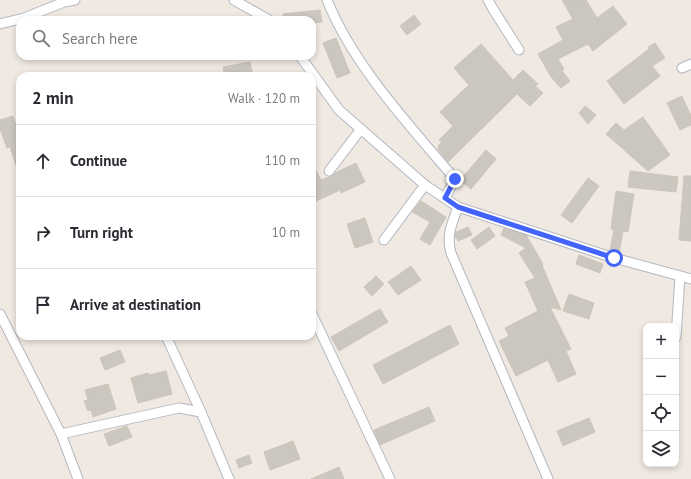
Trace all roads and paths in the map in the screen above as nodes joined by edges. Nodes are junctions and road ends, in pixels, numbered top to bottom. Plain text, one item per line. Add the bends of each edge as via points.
1 (75, 0) edge
2 (234, 0) edge
3 (327, 0) edge
4 (488, 0) edge
5 (29, 16) edge
6 (262, 16) edge
7 (16, 20) edge
8 (0, 24) edge
9 (519, 50) dead end
10 (303, 60) edge
11 (691, 64) edge
12 (682, 68) dead end
13 (312, 72) edge
14 (316, 78) edge
15 (361, 129) junction
16 (329, 171) dead end
17 (425, 185) junction
18 (445, 198) junction
19 (458, 207) junction
20 (384, 240) dead end
21 (680, 276) junction
22 (691, 279) edge
23 (0, 314) edge
24 (316, 322) edge
25 (677, 323) edge
26 (168, 340) edge
27 (201, 412) junction
28 (61, 434) junction
29 (78, 479) edge
30 (229, 479) edge
31 (390, 479) edge
32 (548, 479) edge

1 - 5 street
2 - 6 street
3 - 18 street via 348,42 367,70 455,179
4 - 9 street
7 - 8 street
10 - 13 street
11 - 12 street
14 - 15 street via 339,110
15 - 16 street
15 - 17 street
17 - 18 street
17 - 20 street
18 - 19 street
19 - 21 street via 614,258
19 - 32 street via 448,243 451,253
21 - 22 street
21 - 25 street
23 - 28 street
24 - 31 street
26 - 27 street
27 - 28 street via 179,408
27 - 30 street
28 - 29 street

